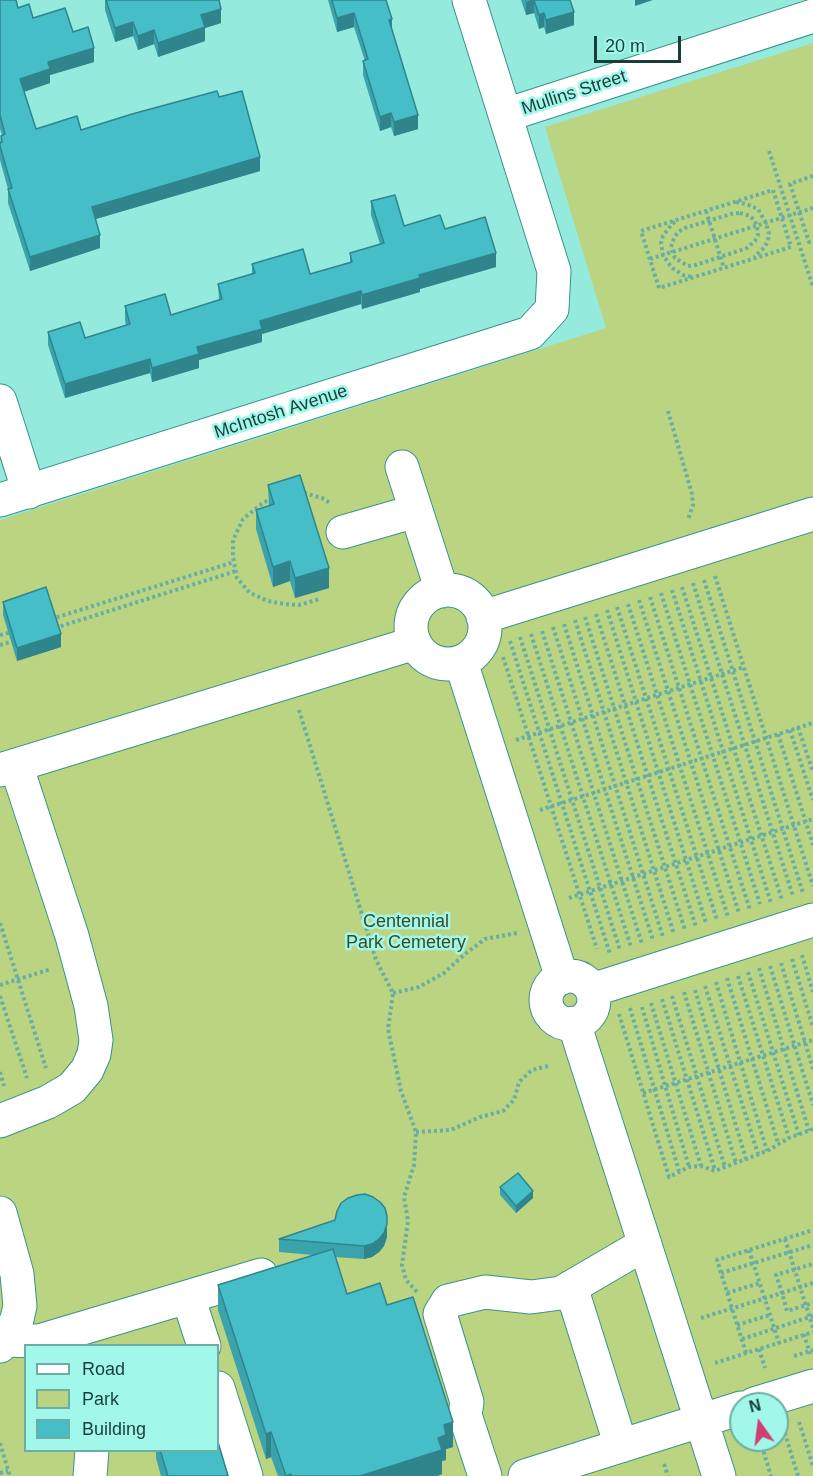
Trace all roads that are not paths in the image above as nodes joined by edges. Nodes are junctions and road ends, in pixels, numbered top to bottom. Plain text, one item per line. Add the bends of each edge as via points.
1 (469, 0) edge
2 (813, 16) edge
3 (506, 115) junction
4 (0, 401) edge
5 (402, 467) dead end
6 (15, 496) edge
7 (416, 511) junction
8 (813, 514) edge
9 (349, 530) road end
10 (601, 580) junction
11 (442, 591) junction
12 (415, 643) junction
13 (461, 662) junction
14 (8, 768) edge
15 (708, 953) edge
16 (562, 978) junction
17 (574, 1023) junction
18 (0, 1121) edge
19 (0, 1213) edge
20 (645, 1244) junction
21 (269, 1273) edge
22 (571, 1287) junction
23 (188, 1297) junction
24 (58, 1341) edge
25 (3, 1343) edge
26 (203, 1344) edge
27 (805, 1379) edge
28 (219, 1391) edge
29 (778, 1392) edge
30 (729, 1412) edge
31 (701, 1420) junction
32 (621, 1446) junction
33 (92, 1452) edge
34 (90, 1476) edge
35 (246, 1476) edge
36 (485, 1476) edge
37 (525, 1476) edge
38 (719, 1476) edge

1 - 3 street
2 - 3 street, Mullins Street
3 - 6 street, McIntosh Avenue via 554,271 552,309 530,333
4 - 6 street
5 - 7 street
7 - 9 street
7 - 11 street
8 - 10 street
10 - 11 street via 478,605 464,594
10 - 13 street via 485,629 479,647
11 - 12 street via 432,594 417,608 412,621
12 - 13 street via 435,662
12 - 14 street
13 - 16 street
14 - 18 street via 79,959 92,1006 96,1040 87,1070 72,1088
15 - 16 street via 587,983 577,977
15 - 17 street via 594,998 590,1013
16 - 17 street via 552,984 546,1001 552,1016
17 - 20 street
19 - 25 street via 20,1290 17,1319
20 - 22 street
20 - 31 street
21 - 23 street
22 - 32 street
22 - 36 street via 561,1293 531,1297 485,1292 448,1300 440,1314
23 - 24 street
23 - 26 street
24 - 25 street
27 - 29 street
28 - 35 street
30 - 31 street
31 - 32 street
31 - 38 street
32 - 37 street
33 - 34 street

